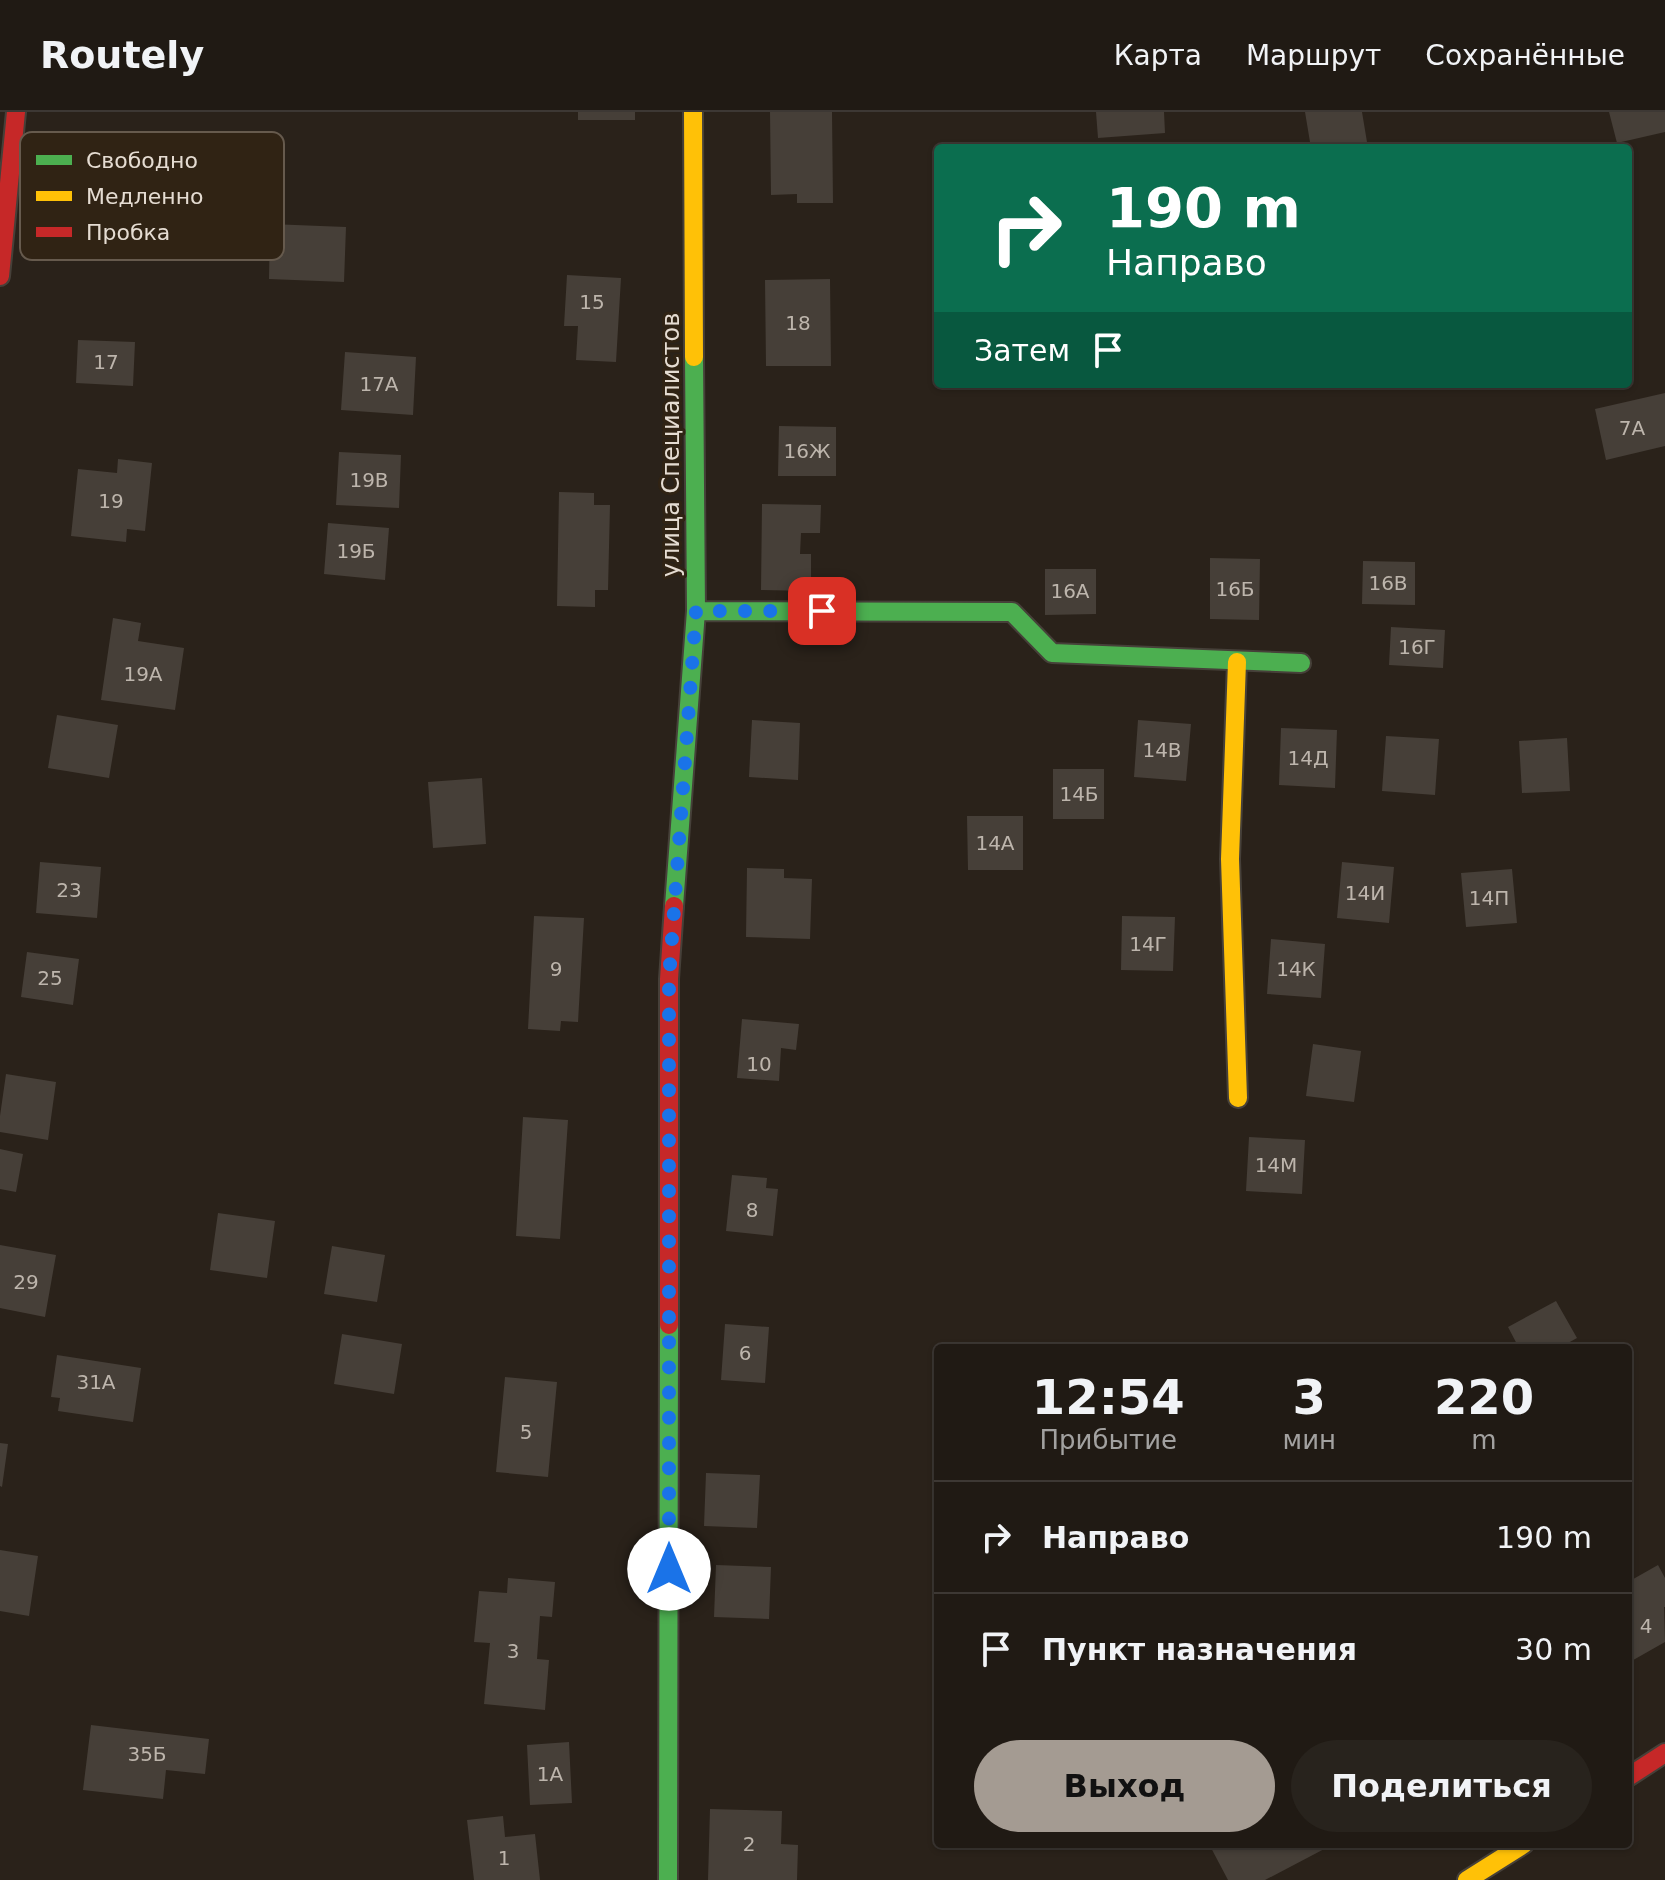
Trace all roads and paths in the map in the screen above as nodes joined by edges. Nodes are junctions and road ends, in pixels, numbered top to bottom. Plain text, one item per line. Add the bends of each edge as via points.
1 (16, 112) edge
2 (693, 112) edge
3 (0, 276) edge
4 (696, 611) junction
5 (1237, 662) junction
6 (1301, 663) dead end
7 (1238, 1098) dead end
8 (1665, 1753) edge
9 (1632, 1774) edge
10 (1518, 1848) edge
11 (668, 1880) edge
12 (1467, 1880) edge

1 - 3 street
2 - 4 street, улица Специалистов
4 - 5 street via 1012,612 1052,653
4 - 11 street, улица Специалистов via 669,979
5 - 6 street
5 - 7 street via 1230,859
8 - 9 street
10 - 12 street

